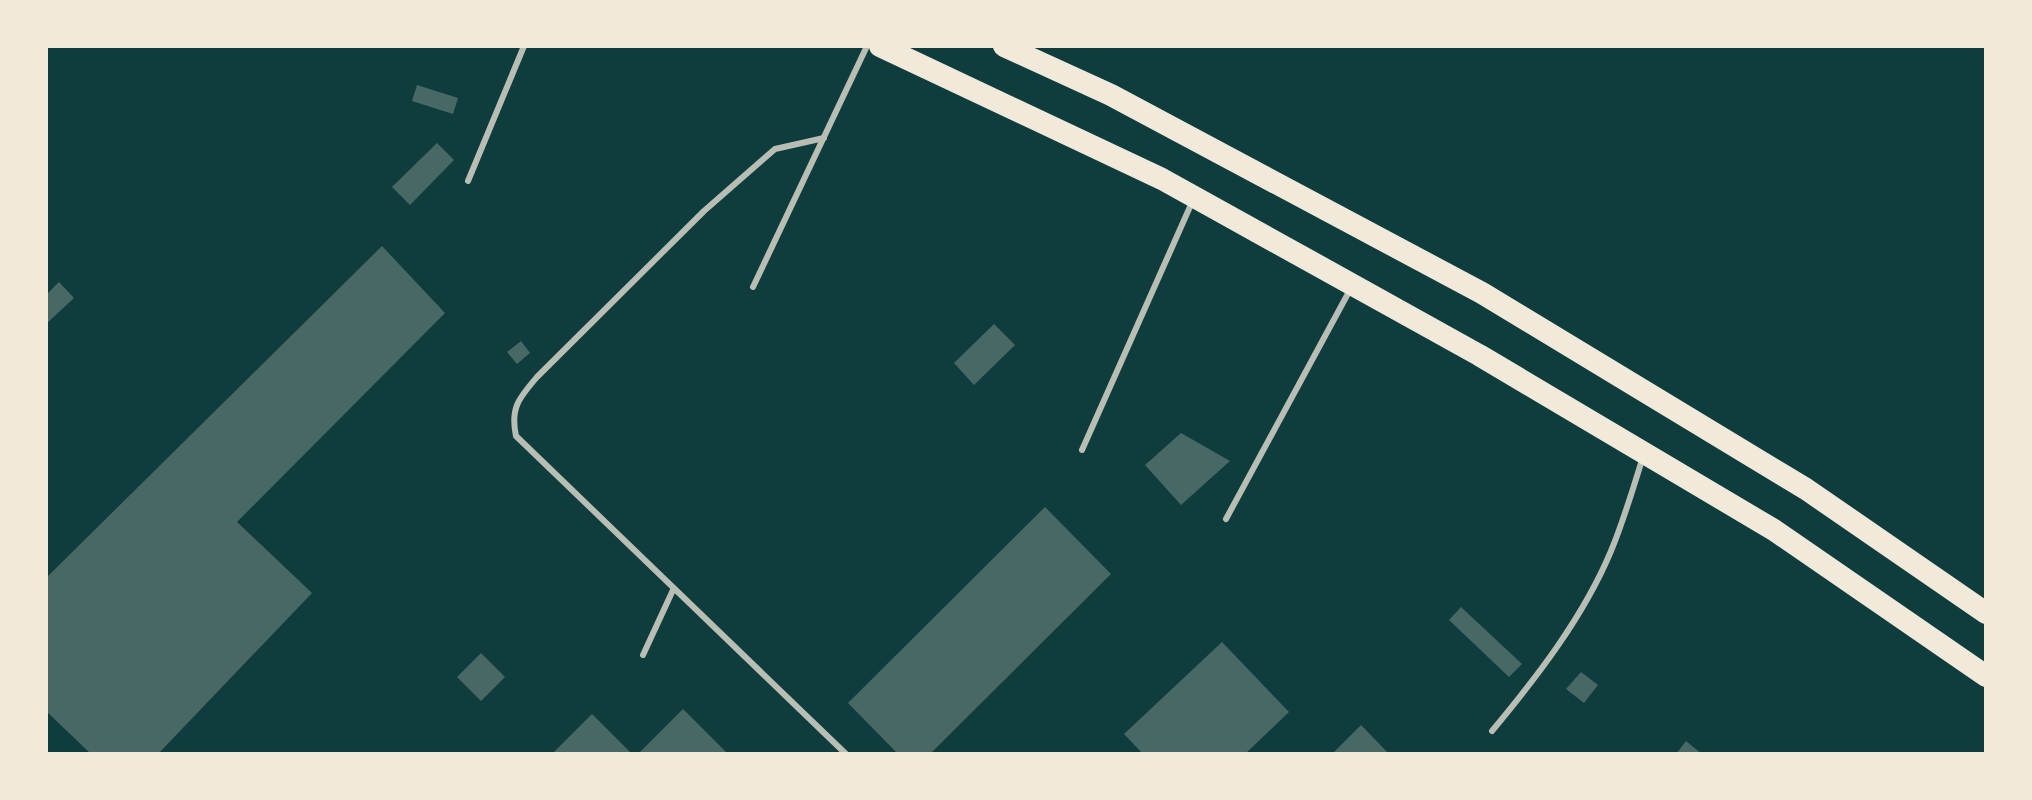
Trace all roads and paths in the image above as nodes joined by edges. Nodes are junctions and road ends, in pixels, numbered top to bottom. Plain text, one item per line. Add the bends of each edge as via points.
1 (524, 46) edge
2 (867, 46) edge
3 (880, 46) edge
4 (1004, 46) edge
5 (824, 138) junction
6 (468, 181) dead end
7 (1194, 197) junction
8 (1353, 285) junction
9 (753, 287) dead end
10 (1082, 450) dead end
11 (1644, 453) junction
12 (1226, 519) dead end
13 (673, 590) junction
14 (1986, 613) edge
15 (643, 655) dead end
16 (1986, 676) edge
17 (1492, 731) dead end
18 (846, 754) edge

1 - 6 lane
2 - 5 lane
3 - 7 highway
4 - 14 highway via 1111,95 1482,293 1806,489
5 - 9 lane
5 - 13 lane via 775,149 763,159 704,211 515,403 516,436
7 - 8 highway
7 - 10 lane
8 - 11 highway
8 - 12 lane
11 - 16 highway via 1774,530
11 - 17 lane via 1611,552 1589,594 1529,687
13 - 15 lane
13 - 18 lane

